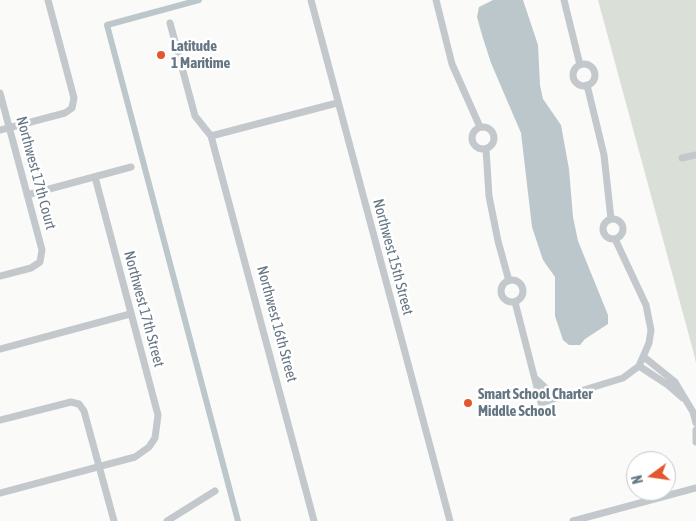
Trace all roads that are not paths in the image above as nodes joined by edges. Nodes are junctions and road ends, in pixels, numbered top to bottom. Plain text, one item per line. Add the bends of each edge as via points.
1 (48, 0) edge
2 (311, 0) edge
3 (436, 0) edge
4 (564, 0) edge
5 (170, 23) dead end
6 (580, 65) junction
7 (587, 85) junction
8 (0, 92) edge
9 (337, 103) junction
10 (480, 127) junction
11 (9, 128) junction
12 (0, 130) edge
13 (211, 136) junction
14 (486, 149) junction
15 (696, 155) edge
16 (682, 158) dead end
17 (131, 167) dead end
18 (95, 177) junction
19 (27, 196) junction
20 (610, 219) junction
21 (615, 239) junction
22 (0, 276) edge
23 (509, 281) junction
24 (515, 302) junction
25 (130, 314) junction
26 (0, 349) edge
27 (644, 357) junction
28 (639, 366) junction
29 (534, 377) junction
30 (565, 396) junction
31 (687, 401) junction
32 (0, 420) edge
33 (696, 423) edge
34 (696, 430) edge
35 (696, 442) edge
36 (100, 467) junction
37 (696, 488) edge
38 (215, 492) dead end
39 (0, 493) edge
40 (180, 518) edge
41 (114, 521) edge
42 (167, 521) edge
43 (314, 521) edge
44 (450, 521) edge
45 (573, 521) edge

1 - 11 street via 74,98 72,108 65,113
2 - 9 street, Northwest 15th Street
3 - 10 street via 452,64
4 - 6 street
5 - 13 street via 195,116
6 - 7 street via 588,66 594,72 593,80
6 - 7 street via 574,70 573,78 579,85
7 - 20 street via 604,155
8 - 11 street, Northwest 17th Court
9 - 13 street
9 - 44 street, Northwest 15th Street
10 - 14 street via 473,133 472,141 478,148
10 - 14 street via 488,128 494,135 493,144
11 - 12 street
11 - 19 street, Northwest 17th Court
13 - 43 street, Northwest 16th Street
14 - 23 street via 489,196
15 - 16 street
17 - 18 street
18 - 19 street
18 - 25 street, Northwest 17th Street
19 - 22 street, Northwest 17th Court via 42,250 40,262 31,268
20 - 21 street via 604,223 602,231 607,238
20 - 21 street via 618,220 623,227 622,235
21 - 27 street via 650,317 649,343
23 - 24 street via 503,286 502,294 507,301
23 - 24 street via 517,282 522,288 522,296
24 - 29 street
25 - 26 street
25 - 36 street, Northwest 17th Street via 158,415 156,438 135,457
27 - 28 street
27 - 31 street via 672,378
28 - 30 street via 612,384
28 - 31 street
29 - 30 street via 549,391
29 - 30 street via 541,403
31 - 33 street
32 - 36 street via 71,402 79,404 84,410
34 - 35 street
36 - 39 street
36 - 41 street
37 - 45 street
38 - 40 street
40 - 42 street

